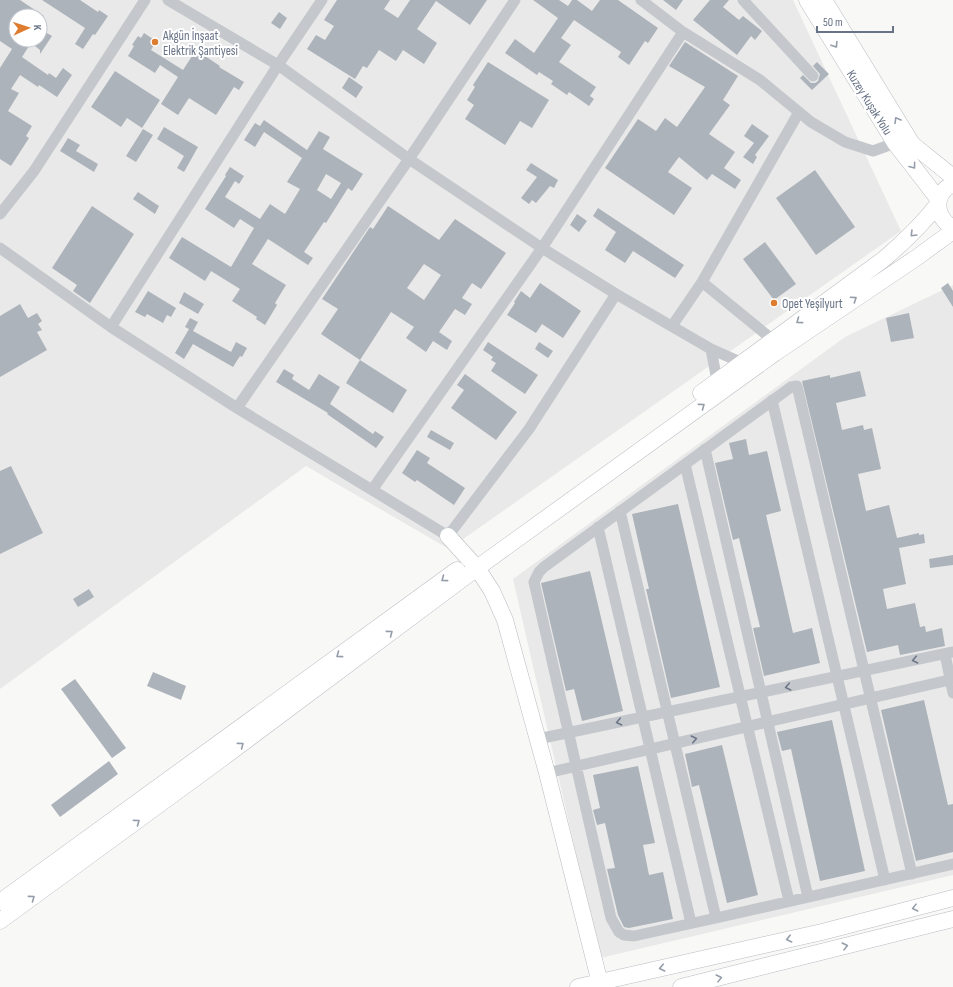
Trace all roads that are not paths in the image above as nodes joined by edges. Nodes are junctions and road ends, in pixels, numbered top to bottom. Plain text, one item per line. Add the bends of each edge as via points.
1 (145, 0) edge
2 (168, 0) edge
3 (322, 0) edge
4 (515, 0) edge
5 (641, 0) edge
6 (743, 0) edge
7 (807, 0) edge
8 (824, 0) edge
9 (683, 32) junction
10 (278, 65) junction
11 (813, 76) dead end
12 (799, 112) junction
13 (895, 143) junction
14 (409, 159) junction
15 (953, 177) edge
16 (953, 184) edge
17 (939, 202) junction
18 (0, 214) edge
19 (953, 229) edge
20 (0, 248) edge
21 (542, 248) junction
22 (702, 282) junction
23 (616, 294) junction
24 (672, 326) junction
25 (111, 327) junction
26 (773, 340) junction
27 (711, 349) junction
28 (747, 366) junction
29 (721, 385) junction
30 (772, 400) junction
31 (237, 408) junction
32 (705, 449) junction
33 (685, 464) junction
34 (372, 490) junction
35 (620, 511) junction
36 (598, 527) junction
37 (448, 536) junction
38 (474, 564) junction
39 (949, 653) edge
40 (864, 671) junction
41 (837, 676) junction
42 (952, 680) edge
43 (761, 692) junction
44 (953, 692) edge
45 (740, 697) junction
46 (871, 698) junction
47 (844, 704) junction
48 (667, 712) junction
49 (643, 717) junction
50 (768, 722) junction
51 (747, 727) junction
52 (569, 733) junction
53 (538, 739) junction
54 (675, 743) junction
55 (650, 749) junction
56 (576, 766) junction
57 (547, 773) junction
58 (953, 864) edge
59 (912, 874) junction
60 (885, 880) junction
61 (808, 897) junction
62 (953, 898) edge
63 (789, 901) junction
64 (0, 902) edge
65 (716, 918) junction
66 (953, 919) edge
67 (0, 921) edge
68 (691, 923) junction
69 (600, 985) edge
70 (578, 987) edge
71 (681, 987) edge

1 - 18 street via 34,171
2 - 10 street
3 - 10 street
4 - 14 street
5 - 9 street
6 - 11 street
7 -> 13 street, Kuzey Kuşak Yolu
15 -> 8 street, Kuzey Kuşak Yolu via 912,144
9 - 12 street via 760,80
9 - 21 street
10 - 14 street
10 - 25 street
12 - 13 street via 845,142 866,149 873,151
12 - 22 street
13 -> 17 street, Kuzey Kuşak Yolu
14 - 21 street
14 - 31 street
16 - 17 street via 945,190
17 - 19 street, Kuzey Kuşak Yolu via 942,218
17 -> 26 street via 922,226 890,254
28 -> 19 street
20 - 25 street
21 - 23 street
21 - 34 street
22 - 24 street
22 - 26 street
23 - 24 street
23 - 37 street via 529,429
24 - 27 street
25 - 31 street
26 - 28 street
27 - 28 street
27 - 29 street
28 - 29 street
29 - 38 street
30 - 32 street
30 - 40 street via 791,387 797,386
30 - 41 street
31 - 34 street
32 - 33 street
32 - 43 street
33 - 35 street
33 - 45 street
34 - 37 street
35 - 36 street
35 - 48 street
36 - 49 street
36 - 52 street via 539,572 534,582
37 - 38 street
38 - 53 street via 492,591 505,620
38 -> 64 street
67 -> 38 street via 220,760
39 -> 40 street
39 - 42 street
40 - 41 street
40 - 46 street
41 -> 43 street
41 - 47 street
42 - 44 street
42 - 46 street
43 - 45 street
43 - 50 street
45 - 48 street
45 - 51 street
46 - 47 street
46 - 59 street
47 - 50 street
47 - 60 street
48 - 49 street
48 - 54 street
49 -> 52 street
49 - 55 street
50 - 51 street
50 - 61 street
54 -> 51 street
51 - 63 street
52 - 53 street
52 - 56 street
53 - 57 street
54 - 55 street
54 - 65 street
55 - 56 street
55 - 68 street
56 - 57 street
56 - 68 street via 611,918 619,932 634,936
57 - 69 street
58 - 59 street
59 - 60 street
60 - 61 street
61 - 63 street
62 -> 69 street
63 - 65 street
65 - 68 street
71 -> 66 street
69 - 70 street

